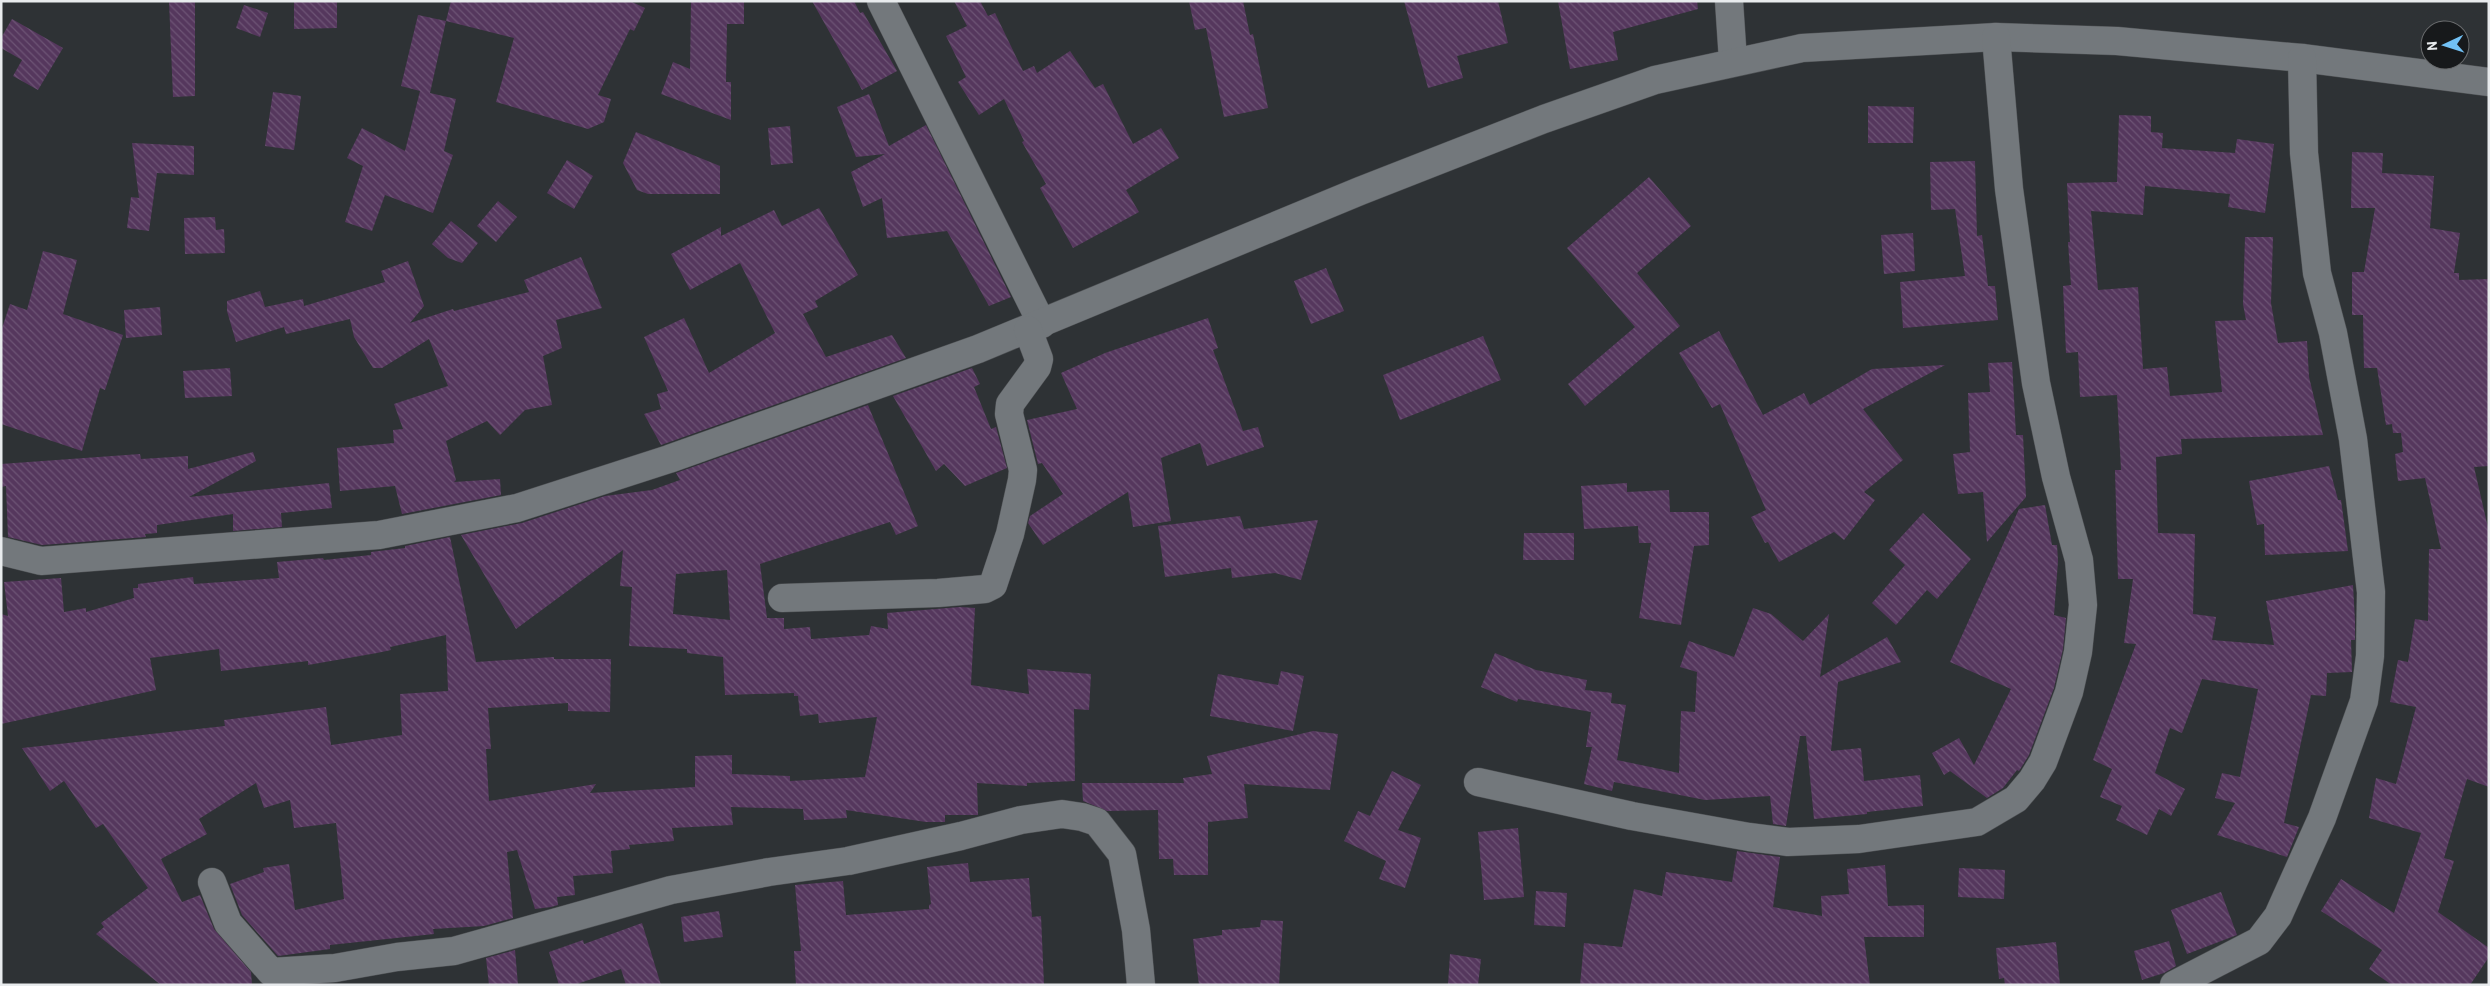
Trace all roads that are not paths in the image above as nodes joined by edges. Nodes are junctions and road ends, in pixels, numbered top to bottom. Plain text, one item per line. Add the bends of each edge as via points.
1 (881, 1) edge
2 (1730, 1) edge
3 (1996, 38) junction
4 (2302, 58) junction
5 (1734, 61) junction
6 (2489, 82) edge
7 (1035, 327) junction
8 (1, 551) edge
9 (782, 598) dead end
10 (1478, 782) dead end
11 (212, 882) dead end
12 (1141, 985) edge
13 (2174, 985) edge

1 - 7 street
2 - 5 street
3 - 4 street via 2117,41
3 - 5 street via 1802,48
3 - 10 street via 2009,189 2036,383 2056,477 2079,560 2083,605 2078,652 2069,692 2043,762 2032,780 2016,799 1977,822 1859,838 1788,842 1632,816
4 - 6 street
4 - 13 street via 2304,153 2316,273 2333,333 2353,440 2371,592 2370,656 2364,700 2322,818 2278,916 2259,941
5 - 7 street via 1655,80 1544,118
7 - 8 street via 669,459 517,508 379,535 41,562
7 - 9 street via 1037,367 1010,404 1008,414 1023,470 1010,534 994,585 985,589 938,593
11 - 12 street via 228,923 272,972 335,968 454,951 671,890 848,861 1022,820 1062,814 1097,822 1122,854 1136,930

